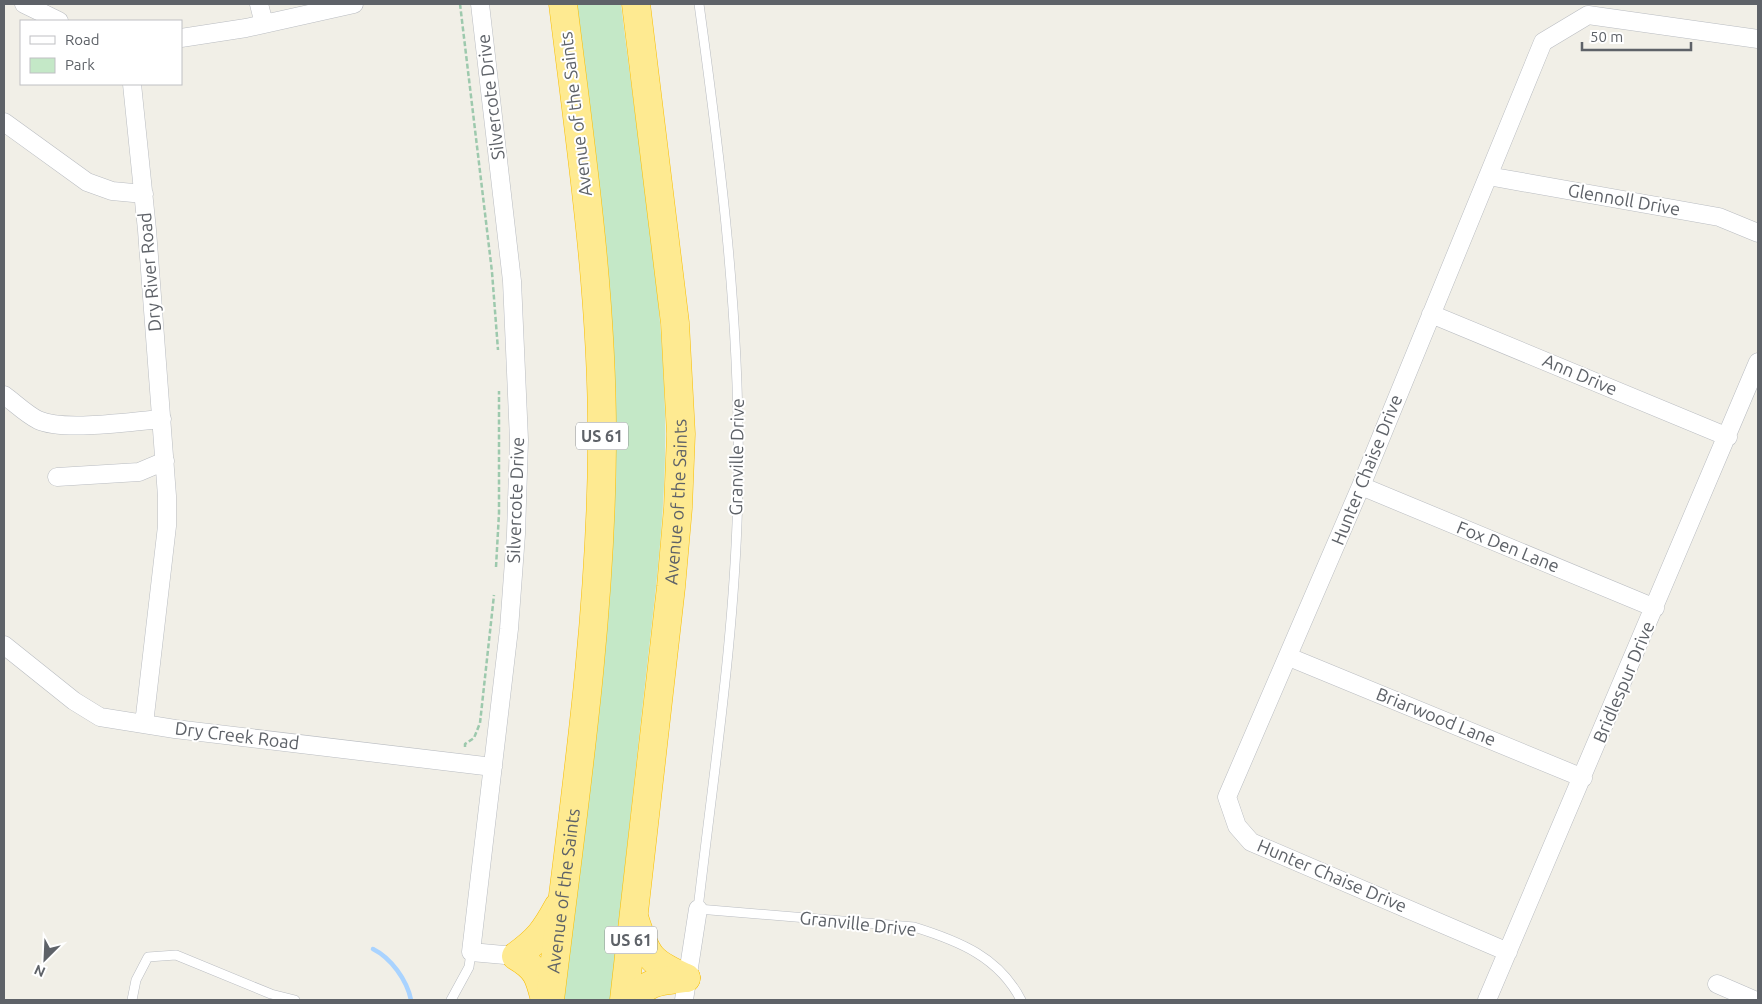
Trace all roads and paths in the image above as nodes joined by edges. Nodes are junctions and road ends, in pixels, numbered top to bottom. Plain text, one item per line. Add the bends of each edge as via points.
1 (24, 4) edge
2 (259, 4) edge
3 (354, 4) edge
4 (460, 4) edge
5 (480, 4) edge
6 (563, 4) edge
7 (636, 4) edge
8 (699, 4) edge
9 (57, 20) edge
10 (264, 24) junction
11 (182, 38) edge
12 (1758, 39) edge
13 (132, 85) edge
14 (4, 122) edge
15 (1488, 176) junction
16 (144, 194) junction
17 (1758, 234) edge
18 (1431, 314) junction
19 (498, 355) dead end
20 (1758, 362) edge
21 (499, 383) dead end
22 (4, 394) edge
23 (162, 419) junction
24 (1728, 437) junction
25 (165, 461) junction
26 (57, 477) dead end
27 (1361, 486) junction
28 (496, 568) dead end
29 (495, 586) dead end
30 (1655, 608) junction
31 (4, 645) edge
32 (1289, 657) junction
33 (144, 724) junction
34 (467, 764) junction
35 (493, 766) junction
36 (1583, 778) junction
37 (562, 899) junction
38 (698, 910) junction
39 (634, 916) junction
40 (471, 952) junction
41 (1508, 952) junction
42 (516, 956) junction
43 (1717, 984) dead end
44 (685, 989) edge
45 (132, 1000) edge
46 (295, 1000) edge
47 (451, 1000) edge
48 (545, 1000) edge
49 (550, 1000) edge
50 (624, 1000) edge
51 (634, 1000) edge
52 (1021, 1000) edge
53 (1487, 1000) edge
54 (1754, 1000) edge

1 - 9 street
2 - 10 street
3 - 10 street
4 - 19 path via 492,272
5 - 35 street, Silvercote Drive via 512,281 519,440 509,629
6 - 37 highway, Avenue of the Saints / US 61 via 595,284 602,443 595,603
7 - 39 highway, Avenue of the Saints / US 61 via 675,323 680,434 671,587
8 - 38 lane, Granville Drive via 729,257 738,395 738,451 734,574
10 - 11 street
12 - 15 street, Hunter Chaise Drive via 1588,15 1544,42
13 - 16 street, Dry River Road
14 - 16 street via 87,182 112,191
15 - 17 street, Glennoll Drive via 1719,217
15 - 18 street, Hunter Chaise Drive
16 - 23 street, Dry River Road
18 - 24 street, Ann Drive
18 - 27 street, Hunter Chaise Drive
20 - 24 street, Bridlespur Drive
21 - 28 path
22 - 23 street via 30,415 47,423 65,425
23 - 25 street, Dry River Road
24 - 30 street, Bridlespur Drive
25 - 26 street via 139,472
25 - 33 street, Dry River Road via 166,526
27 - 30 street, Fox Den Lane
27 - 32 street, Hunter Chaise Drive
29 - 34 path via 480,723 474,738 465,744
30 - 36 street, Bridlespur Drive
31 - 33 street, Dry Creek Road via 100,717
32 - 36 street, Briarwood Lane
32 - 41 street, Hunter Chaise Drive via 1227,797 1237,826 1251,842
33 - 34 street, Dry Creek Road
34 - 35 street, Dry Creek Road
35 - 40 street, Silvercote Drive
36 - 41 street, Bridlespur Drive
37 - 42 highway via 545,932
37 - 49 highway, Avenue of the Saints / US 61
38 - 44 street, Granville Drive
38 - 52 lane, Granville Drive via 914,927 945,936 989,960 1011,981
39 - 44 highway via 651,958
39 - 50 highway, Avenue of the Saints / US 61
40 - 42 street
40 - 47 lane via 470,967
41 - 53 street, Bridlespur Drive
42 - 48 highway via 531,964 538,973
43 - 54 street
44 - 51 highway via 657,982 642,988
45 - 46 lane via 136,980 148,957 176,955 271,994

